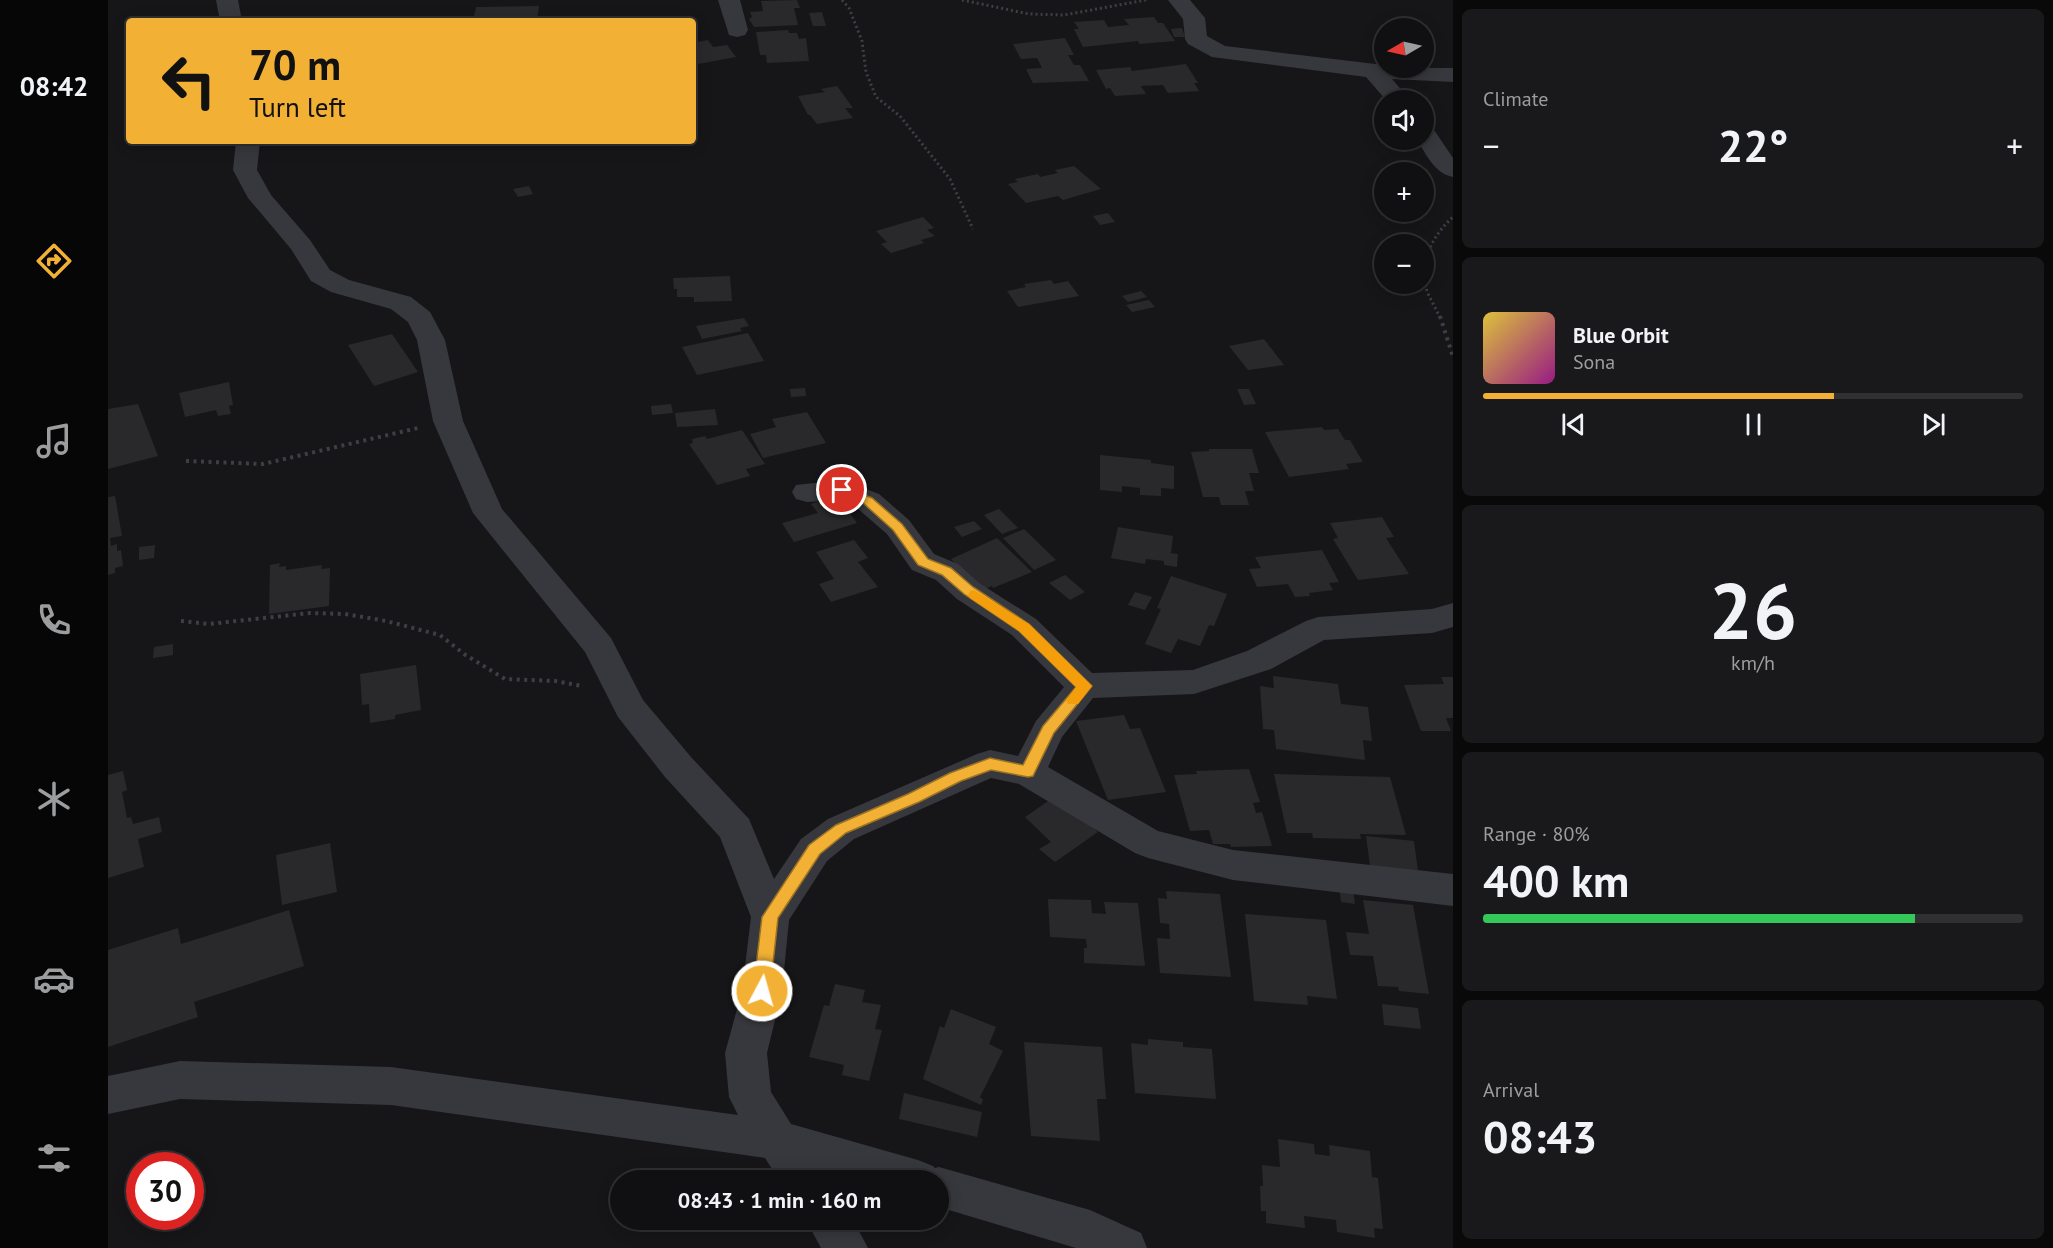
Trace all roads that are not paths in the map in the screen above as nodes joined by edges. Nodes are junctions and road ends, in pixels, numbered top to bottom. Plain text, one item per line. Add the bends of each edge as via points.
1 (227, 0) edge
2 (729, 0) edge
3 (1179, 0) edge
4 (230, 18) edge
5 (737, 30) dead end
6 (1373, 71) junction
7 (1453, 75) edge
8 (1389, 90) edge
9 (248, 144) edge
10 (1434, 147) edge
11 (1453, 170) edge
12 (807, 492) dead end
13 (1453, 615) edge
14 (1084, 686) junction
15 (1028, 772) junction
16 (1453, 890) edge
17 (770, 917) junction
18 (108, 1095) edge
19 (778, 1140) junction
20 (797, 1170) edge
21 (883, 1170) edge
22 (949, 1190) edge
23 (834, 1230) edge
24 (846, 1248) edge
25 (1125, 1248) edge

1 - 4 street
2 - 5 street
3 - 6 street via 1194,18 1196,39 1220,51
6 - 7 street
6 - 8 street
9 - 17 street via 245,170 255,189 320,275 340,286 401,303 420,318 431,340 448,421 488,513 599,646 630,708 736,829
10 - 11 street
12 - 14 street via 842,490 868,501 898,527 923,562 947,572 968,591 1024,627
13 - 14 street via 1432,621 1318,629 1259,660 1194,682
14 - 15 street via 1048,730
15 - 16 street via 1148,843 1233,866
15 - 17 street via 990,764 841,829 814,850
17 - 19 street via 762,991 746,1053 750,1097
18 - 19 street via 180,1080 391,1086
19 - 20 street
19 - 21 street
22 - 25 street via 1090,1231
23 - 24 street

